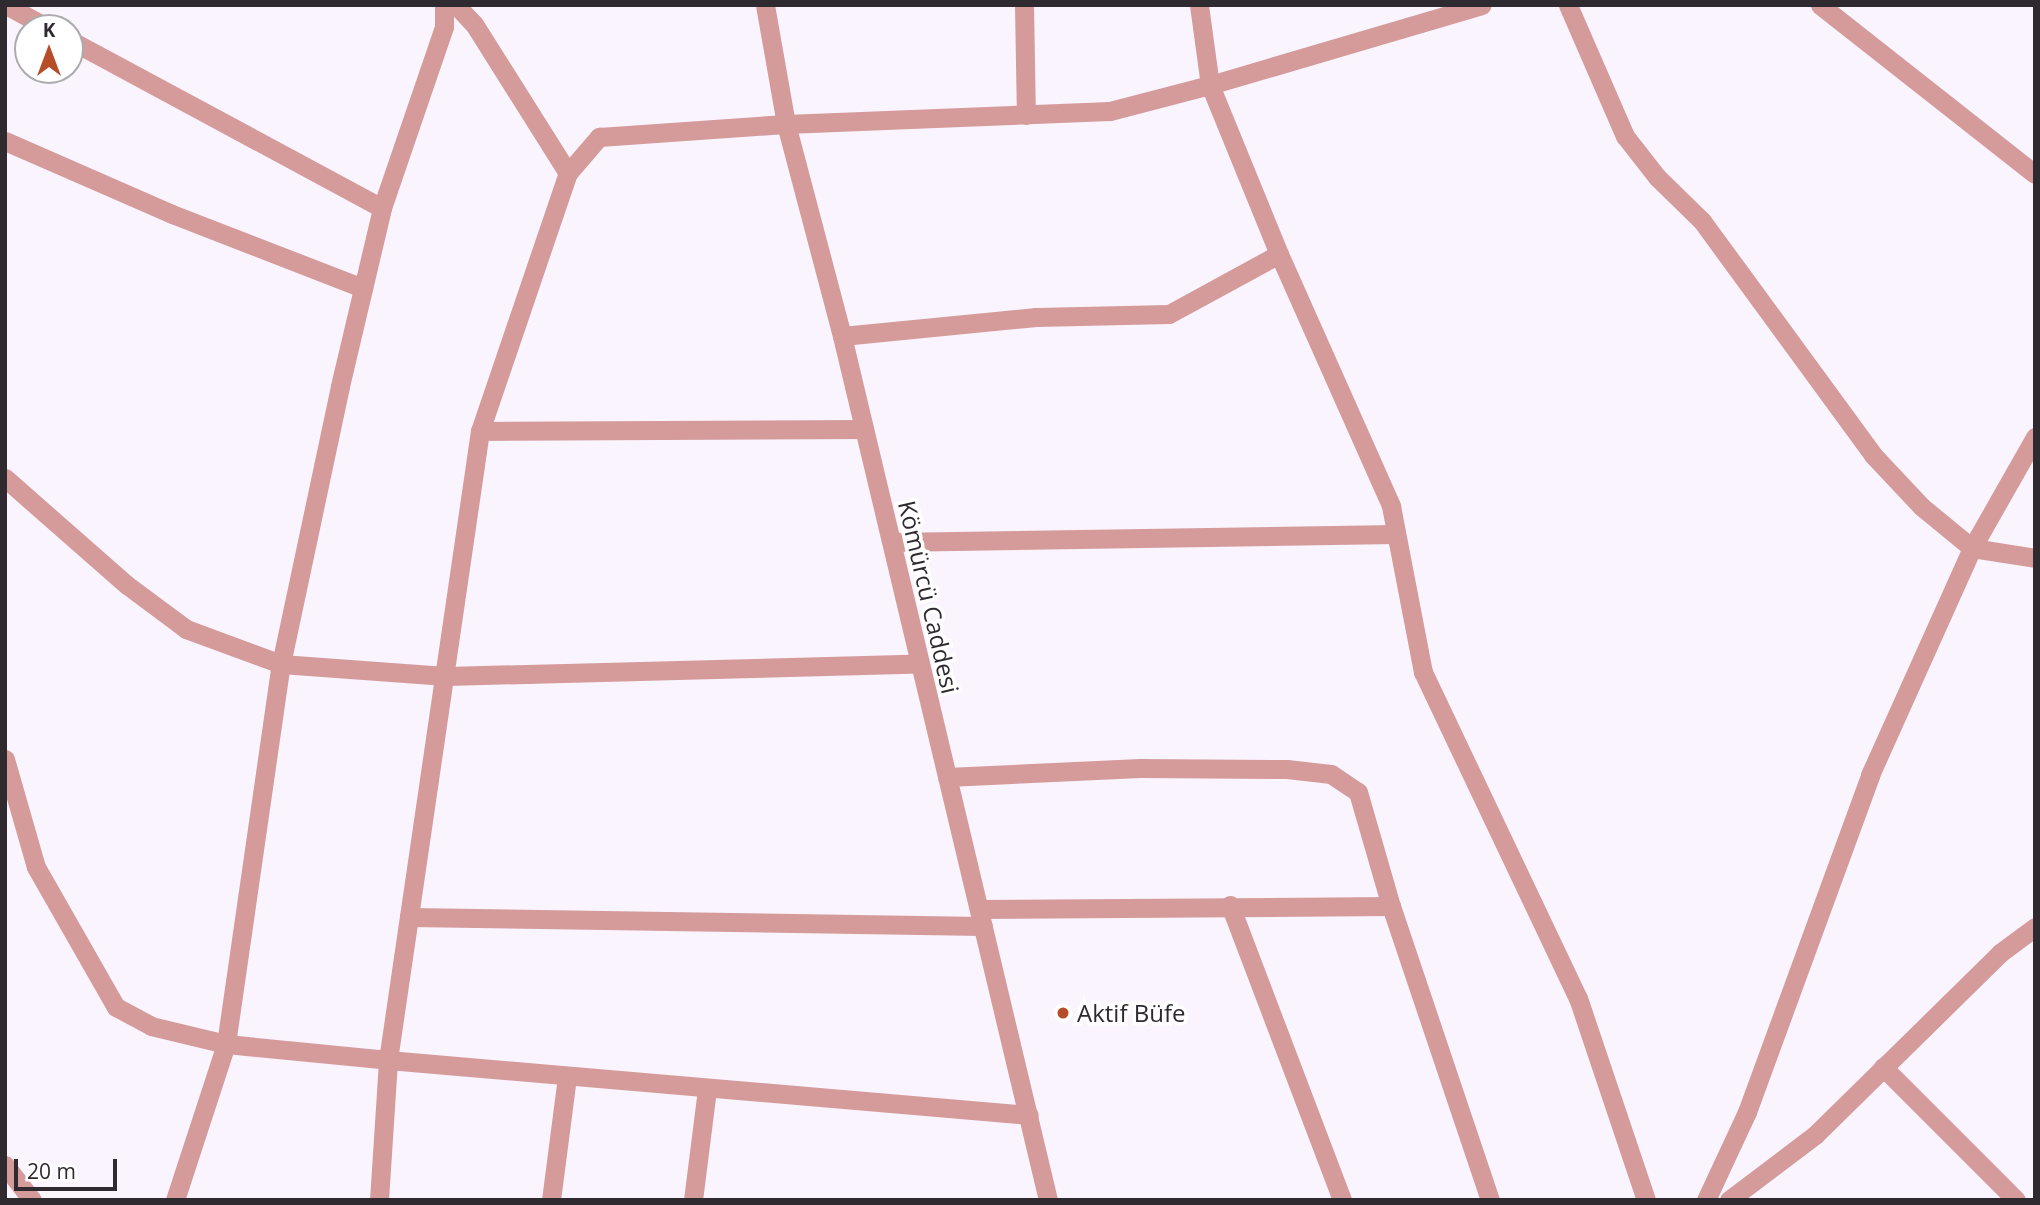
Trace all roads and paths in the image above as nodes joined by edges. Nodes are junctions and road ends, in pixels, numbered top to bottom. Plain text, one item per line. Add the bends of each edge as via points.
1 (6, 5) edge
2 (444, 5) edge
3 (456, 5) edge
4 (765, 5) edge
5 (1024, 5) edge
6 (1199, 5) edge
7 (1481, 5) edge
8 (1569, 5) edge
9 (1821, 5) edge
10 (22, 14) edge
11 (84, 48) edge
12 (1210, 85) junction
13 (1026, 115) junction
14 (786, 124) junction
15 (5, 141) edge
16 (568, 173) junction
17 (2035, 174) edge
18 (382, 208) junction
19 (1279, 254) junction
20 (363, 288) junction
21 (842, 336) junction
22 (863, 429) junction
23 (480, 431) junction
24 (2035, 437) edge
25 (5, 478) edge
26 (1396, 534) junction
27 (892, 542) junction
28 (1972, 548) junction
29 (2035, 558) edge
30 (281, 664) junction
31 (920, 664) junction
32 (446, 676) junction
33 (5, 759) edge
34 (947, 777) junction
35 (1230, 905) junction
36 (1391, 906) junction
37 (409, 916) junction
38 (981, 917) junction
39 (2035, 927) edge
40 (226, 1044) junction
41 (388, 1060) junction
42 (1883, 1067) junction
43 (567, 1077) junction
44 (707, 1089) junction
45 (1029, 1115) junction
46 (5, 1166) edge
47 (32, 1200) edge
48 (175, 1200) edge
49 (379, 1200) edge
50 (551, 1200) edge
51 (693, 1200) edge
52 (1048, 1200) edge
53 (1342, 1200) edge
54 (1490, 1200) edge
55 (1646, 1200) edge
56 (1706, 1200) edge
57 (1729, 1200) edge
58 (2016, 1200) edge

1 - 10 street
2 - 18 street via 444,27
3 - 16 street via 474,24
4 - 14 street, Kömürcü Caddesi
5 - 13 street
6 - 12 street
7 - 12 street
8 - 28 street via 1625,136 1657,177 1702,221 1873,455 1922,507
9 - 17 street
11 - 18 street
12 - 13 street via 1110,111
12 - 19 street
13 - 14 street
14 - 16 street via 599,137
14 - 21 street, Kömürcü Caddesi
15 - 20 street via 172,214
16 - 23 street
18 - 20 street
19 - 21 street via 1169,314 1036,317
19 - 26 street via 1391,506
20 - 30 street
21 - 22 street, Kömürcü Caddesi
22 - 23 street
22 - 27 street, Kömürcü Caddesi
23 - 32 street
24 - 28 street
25 - 30 street via 127,586 186,629
26 - 27 street
26 - 55 street via 1423,672 1578,998
27 - 31 street, Kömürcü Caddesi
28 - 29 street
28 - 56 street via 1870,775 1747,1112
30 - 32 street
30 - 40 street
31 - 32 street
31 - 34 street, Kömürcü Caddesi
32 - 37 street
33 - 40 street via 36,867 116,1007 151,1026
34 - 36 street via 1140,768 1287,769 1332,774 1358,792
34 - 38 street, Kömürcü Caddesi
35 - 36 street
35 - 38 street
35 - 53 street
36 - 54 street
37 - 38 street
37 - 41 street
38 - 45 street, Kömürcü Caddesi
39 - 42 street via 2000,953
40 - 41 street
40 - 48 street
41 - 43 street
41 - 49 street
42 - 57 street via 1815,1135
42 - 58 street
43 - 44 street
43 - 50 street
44 - 45 street
44 - 51 street
45 - 52 street, Kömürcü Caddesi
46 - 47 street

